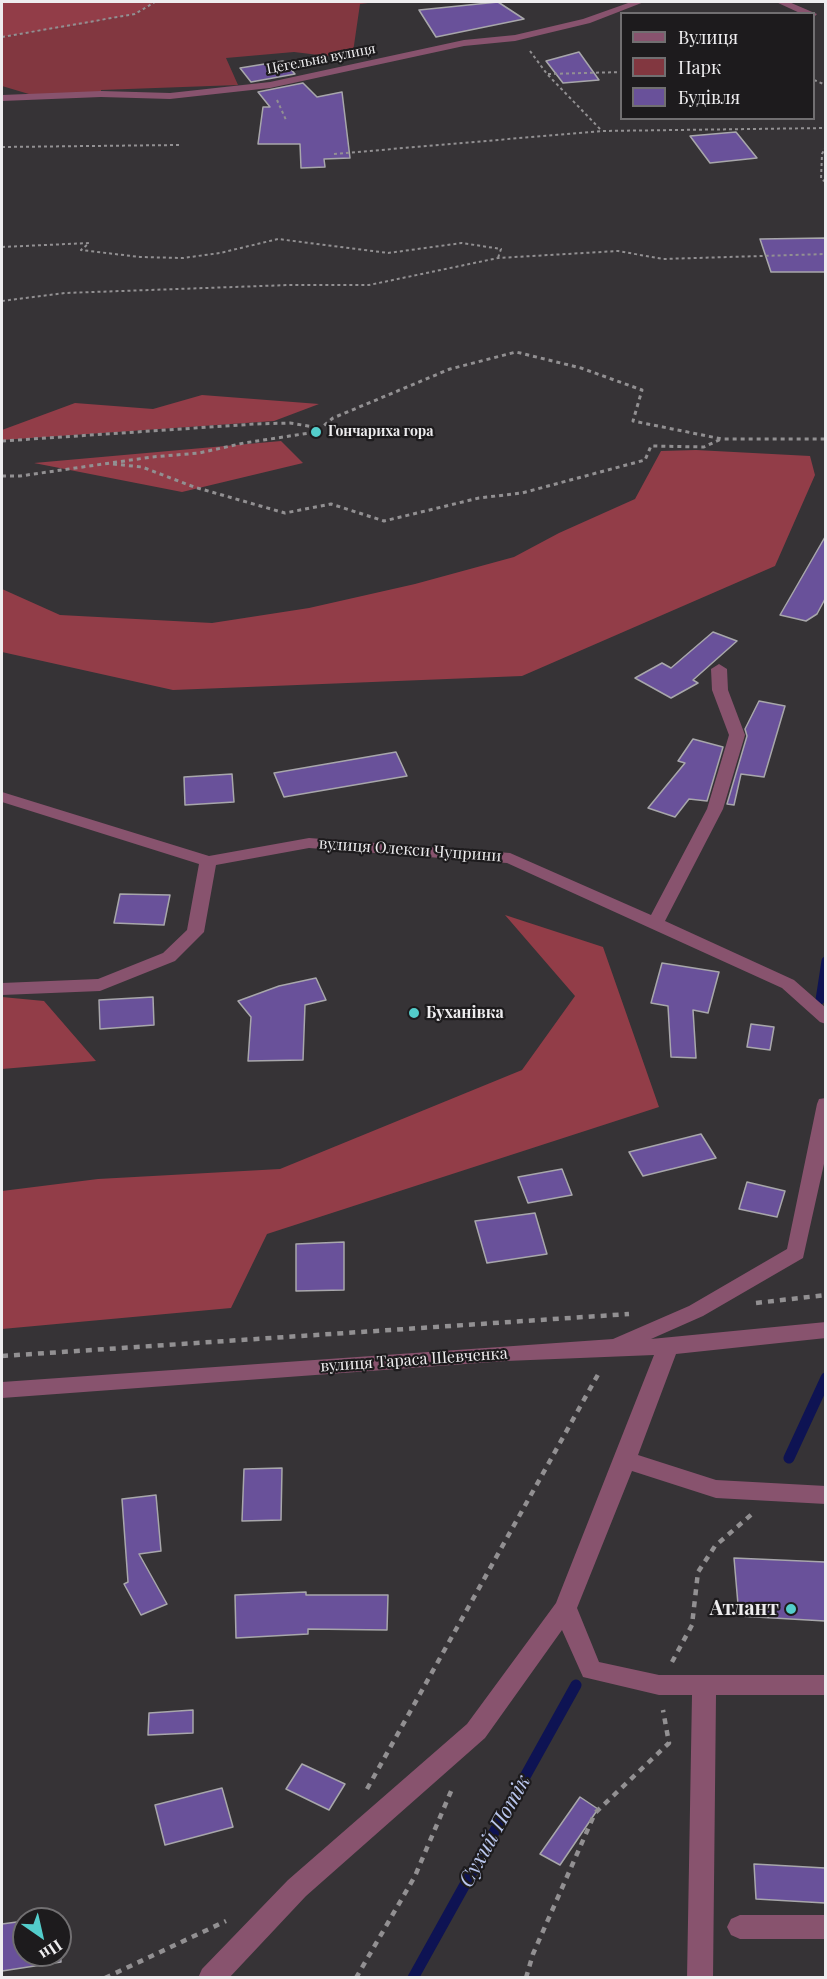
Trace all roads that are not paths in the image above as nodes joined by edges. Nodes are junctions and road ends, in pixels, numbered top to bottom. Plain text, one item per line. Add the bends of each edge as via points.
1 (639, 2) edge
2 (781, 2) edge
3 (808, 12) edge
4 (2, 98) edge
5 (719, 669) dead end
6 (2, 797) edge
7 (208, 861) junction
8 (655, 923) junction
9 (2, 988) edge
10 (825, 1018) edge
11 (825, 1104) edge
12 (825, 1330) edge
13 (614, 1347) junction
14 (668, 1347) junction
15 (2, 1390) edge
16 (625, 1460) junction
17 (825, 1495) edge
18 (565, 1608) junction
19 (704, 1685) junction
20 (825, 1685) edge
21 (740, 1927) dead end
22 (825, 1927) edge
23 (211, 1977) edge
24 (700, 1977) edge

1 - 4 street, Цегельна вулиця via 586,21 515,38 464,43 270,85 170,96
2 - 3 street
5 - 8 street via 720,690 737,735 715,809
6 - 7 street, вулиця Олекси Чуприни
7 - 8 street, вулиця Олекси Чуприни via 309,843 510,858
7 - 9 street via 195,932 169,957 100,985
8 - 10 street, вулиця Олекси Чуприни via 788,984
11 - 13 street via 796,1252 696,1311
12 - 14 street, вулиця Тараса Шевченка
13 - 14 street, вулиця Тараса Шевченка
13 - 15 street, вулиця Тараса Шевченка
14 - 16 street
16 - 17 street via 716,1489
16 - 18 street
18 - 19 street via 591,1670 659,1685
18 - 23 street via 476,1731 297,1888
19 - 20 street
19 - 24 street
21 - 22 street

